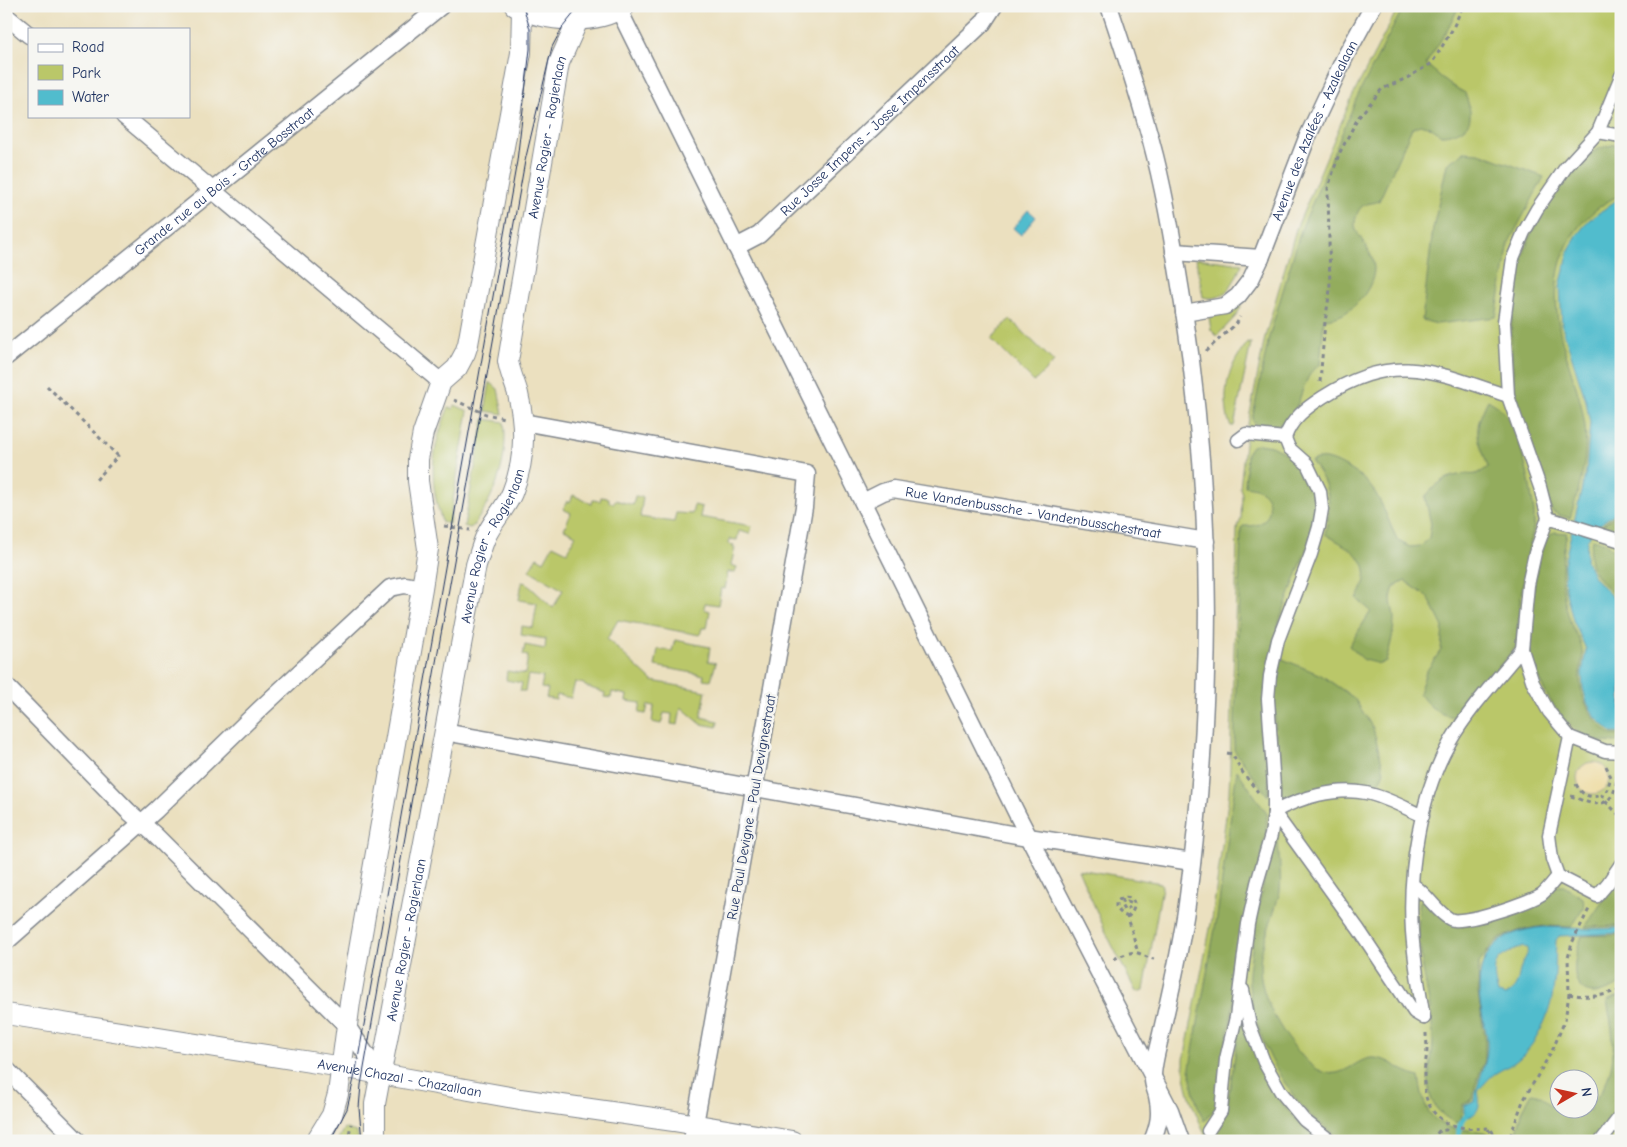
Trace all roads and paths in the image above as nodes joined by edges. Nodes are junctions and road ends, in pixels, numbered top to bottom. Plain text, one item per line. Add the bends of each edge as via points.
1 (441, 6) edge
2 (994, 6) edge
3 (1109, 6) edge
4 (1373, 6) edge
5 (1463, 6) edge
6 (518, 8) edge
7 (622, 8) edge
8 (6, 16) edge
9 (578, 20) junction
10 (28, 34) edge
11 (1621, 76) edge
12 (126, 118) edge
13 (1598, 132) junction
14 (1621, 136) edge
15 (212, 190) junction
16 (736, 246) junction
17 (1174, 252) junction
18 (1262, 258) junction
19 (1184, 313) junction
20 (6, 357) edge
21 (441, 382) junction
22 (47, 386) dead end
23 (1508, 396) junction
24 (1318, 400) junction
25 (523, 422) junction
26 (1285, 438) junction
27 (1238, 440) dead end
28 (96, 480) dead end
29 (863, 502) junction
30 (1548, 518) junction
31 (438, 525) dead end
32 (486, 535) junction
33 (1206, 541) junction
34 (1621, 541) edge
35 (422, 588) junction
36 (1522, 649) junction
37 (6, 686) edge
38 (444, 732) junction
39 (1570, 737) junction
40 (1619, 752) edge
41 (1227, 753) dead end
42 (1604, 764) dead end
43 (1575, 777) dead end
44 (1611, 777) junction
45 (1618, 778) junction
46 (754, 789) junction
47 (1558, 792) junction
48 (1580, 792) junction
49 (1602, 795) junction
50 (1576, 798) junction
51 (1605, 801) junction
52 (1274, 812) junction
53 (1423, 816) junction
54 (1621, 816) edge
55 (141, 822) junction
56 (1028, 837) junction
57 (1192, 862) junction
58 (1621, 864) edge
59 (1558, 876) junction
60 (1412, 885) junction
61 (1124, 899) junction
62 (1125, 904) dead end
63 (1128, 917) junction
64 (1578, 929) dead end
65 (6, 942) edge
66 (1138, 953) junction
67 (1114, 959) dead end
68 (1154, 959) dead end
69 (1241, 981) junction
70 (1621, 989) edge
71 (1569, 994) junction
72 (6, 1014) edge
73 (1424, 1018) junction
74 (347, 1026) junction
75 (342, 1068) junction
76 (6, 1069) edge
77 (380, 1075) junction
78 (1152, 1078) junction
79 (1621, 1115) edge
80 (1444, 1121) junction
81 (351, 1124) dead end
82 (1488, 1128) junction
83 (1208, 1131) dead end
84 (694, 1133) edge
85 (78, 1141) edge
86 (316, 1141) edge
87 (348, 1141) edge
88 (375, 1141) edge
89 (792, 1141) edge
90 (1152, 1141) edge
91 (1181, 1141) edge
92 (1331, 1141) edge
93 (1436, 1141) edge
94 (1495, 1141) edge
95 (1601, 1141) edge

1 - 15 street, Grande rue au Bois - Grote Bosstraat
2 - 16 street, Rue Josse Impens - Josse Impensstraat via 983,23 759,235
3 - 17 street via 1155,157
4 - 18 street, Avenue des Azalées - Azalealaan via 1307,138
5 - 24 path via 1432,63 1382,90 1358,118 1339,154 1328,188 1330,290
6 - 9 street via 549,18
6 - 21 street via 521,53 468,344 457,368
7 - 9 street
7 - 16 street
8 - 10 street
9 - 25 street, Avenue Rogier - Rogierlaan via 559,62 509,350 511,378 518,393
11 - 13 street
12 - 15 street
13 - 14 street
13 - 23 street via 1566,167 1537,208 1513,258 1504,322
15 - 20 street, Grande rue au Bois - Grote Bosstraat
15 - 21 street
16 - 29 street
17 - 18 street
17 - 19 street
18 - 19 street, Avenue des Azalées - Azalealaan via 1238,296 1224,306
19 - 33 street via 1192,362
21 - 25 path via 445,393 453,399 486,414
21 - 35 street via 418,459 428,549
22 - 28 path via 118,456
23 - 24 street via 1460,378 1419,369 1374,372
23 - 30 street
24 - 26 street via 1295,418
25 - 32 street, Avenue Rogier - Rogierlaan via 524,446 512,493
25 - 46 street, Rue Paul Devigne - Paul Devignestraat via 807,474 804,507
26 - 27 street via 1246,434
26 - 52 street via 1289,448 1307,464 1320,492 1322,509 1311,554 1278,640 1270,676 1268,699
29 - 33 street, Rue Vandenbussche - Vandenbusschestraat via 893,489
29 - 56 street
30 - 34 street
30 - 36 street via 1528,585
31 - 32 path via 478,530
32 - 38 street, Avenue Rogier - Rogierlaan via 476,565
33 - 57 street via 1205,721
35 - 55 street via 405,585 390,588
35 - 74 street
36 - 39 street via 1533,683 1549,712
36 - 53 street via 1450,742 1439,764
37 - 55 street
38 - 46 street
38 - 77 street, Avenue Rogier - Rogierlaan
39 - 40 street via 1605,751
39 - 47 street
40 - 45 path
41 - 52 path via 1232,754
42 - 44 path
43 - 48 path
44 - 45 path
44 - 49 path
45 - 51 path via 1615,791
46 - 56 street
46 - 84 street, Rue Paul Devigne - Paul Devignestraat
47 - 50 path
47 - 59 street via 1549,835
48 - 49 path via 1589,796
48 - 50 path
49 - 51 path
50 - 51 path via 1591,803
51 - 54 path
52 - 53 street via 1288,804 1329,793 1349,792 1380,797
52 - 69 street via 1248,924
52 - 73 street via 1414,1012
53 - 60 street
55 - 65 street
55 - 74 street
56 - 57 street
56 - 78 street
57 - 78 street via 1178,959
58 - 59 street via 1597,896
59 - 60 street via 1541,894 1521,904 1457,921 1445,916
60 - 73 street via 1412,930
61 - 62 path via 1121,905 1126,911 1130,903
61 - 63 path via 1130,897 1134,901 1135,906
61 - 63 path via 1116,902 1116,908
63 - 66 path
64 - 71 path via 1568,958
66 - 67 path
66 - 68 path
69 - 83 street via 1226,1059 1221,1111
69 - 92 street via 1250,1026 1264,1062 1281,1092 1304,1120
70 - 71 path via 1605,996
71 - 82 path via 1553,1049 1523,1100 1510,1137 1497,1138
72 - 75 street, Avenue Chazal - Chazallaan
73 - 80 path via 1428,1049 1424,1076 1426,1100 1432,1111
74 - 75 street
74 - 77 street
75 - 77 street, Avenue Chazal - Chazallaan
75 - 86 street via 332,1115
76 - 85 street
77 - 84 street, Avenue Chazal - Chazallaan
77 - 88 street, Avenue Rogier - Rogierlaan via 375,1104
78 - 90 street via 1160,1111
78 - 91 street via 1170,1110
79 - 95 street
80 - 82 path via 1459,1127
80 - 93 path via 1448,1126 1435,1136
81 - 87 path
82 - 94 path
84 - 89 street, Avenue Chazal - Chazallaan

